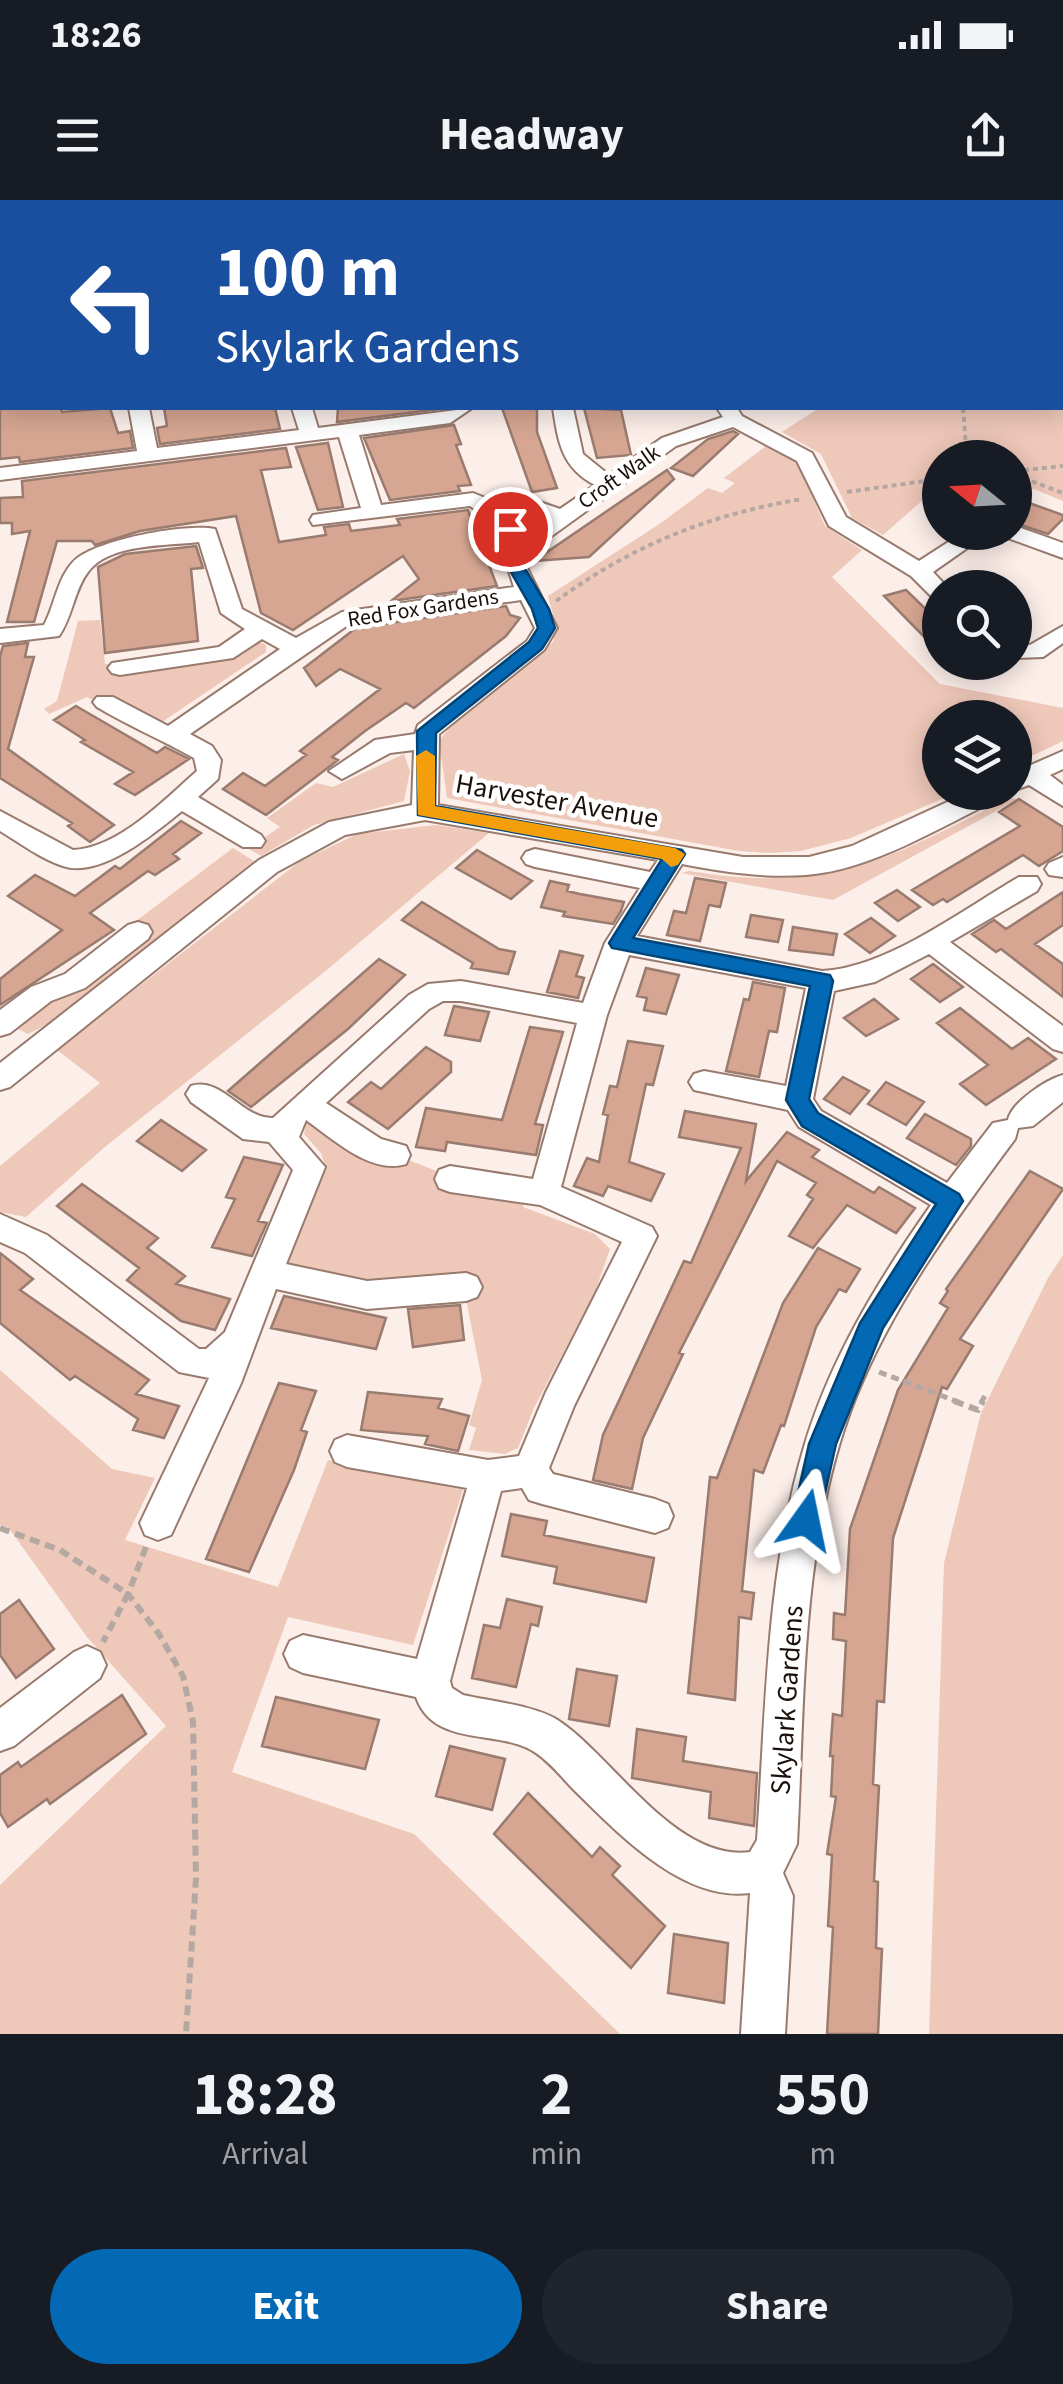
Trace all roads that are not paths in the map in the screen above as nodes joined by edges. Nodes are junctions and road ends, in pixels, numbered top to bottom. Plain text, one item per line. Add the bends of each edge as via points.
1 (139, 410) edge
2 (303, 410) edge
3 (459, 410) edge
4 (563, 410) edge
5 (731, 414) edge
6 (347, 430) junction
7 (310, 435) junction
8 (148, 456) junction
9 (0, 474) edge
10 (608, 483) junction
11 (534, 506) dead end
12 (373, 513) junction
13 (562, 518) junction
14 (320, 520) dead end
15 (541, 532) dead end
16 (1032, 539) edge
17 (952, 550) edge
18 (1063, 551) edge
19 (919, 571) junction
20 (922, 574) edge
21 (534, 600) junction
22 (261, 628) junction
23 (1063, 633) edge
24 (0, 636) edge
25 (295, 647) junction
26 (1032, 652) edge
27 (120, 668) dead end
28 (105, 702) dead end
29 (172, 735) junction
30 (426, 740) junction
31 (1063, 759) edge
32 (342, 771) dead end
33 (1032, 774) edge
34 (1032, 782) edge
35 (180, 798) junction
36 (1063, 798) edge
37 (951, 810) edge
38 (425, 811) junction
39 (0, 820) edge
40 (252, 841) dead end
41 (534, 858) dead end
42 (666, 868) junction
43 (1028, 884) dead end
44 (138, 932) dead end
45 (930, 941) junction
46 (619, 943) junction
47 (822, 981) junction
48 (593, 1015) junction
49 (0, 1025) edge
50 (0, 1033) edge
51 (1063, 1041) edge
52 (29, 1056) junction
53 (0, 1079) edge
54 (704, 1082) dead end
55 (1063, 1086) edge
56 (202, 1094) dead end
57 (798, 1100) junction
58 (305, 1104) junction
59 (285, 1130) junction
60 (395, 1155) dead end
61 (450, 1179) dead end
62 (544, 1193) junction
63 (951, 1201) junction
64 (0, 1228) edge
65 (267, 1274) junction
66 (466, 1287) dead end
67 (238, 1342) junction
68 (347, 1451) dead end
69 (530, 1471) junction
70 (488, 1476) junction
71 (655, 1516) dead end
72 (155, 1529) road end
73 (303, 1654) dead end
74 (87, 1664) road end
75 (431, 1681) junction
76 (0, 1732) edge
77 (762, 1871) junction
78 (763, 2034) edge

1 - 8 street
2 - 7 street
3 - 6 street
4 - 10 street via 570,454 579,468
5 - 10 street, Croft Walk via 669,442
5 - 19 street via 805,457 837,521
6 - 7 street
6 - 12 street
7 - 8 street
8 - 9 street
10 - 13 street, Croft Walk
11 - 13 street, Croft Walk
12 - 14 street
12 - 21 street via 474,499 496,510 510,529 516,567
13 - 15 street, Croft Walk
16 - 18 street
17 - 19 street
19 - 20 street
21 - 25 street, Red Fox Gardens via 342,619
21 - 30 street via 546,628 536,645 427,731
22 - 24 street via 232,612 207,534 93,554 78,569 64,614 51,630
22 - 25 street
22 - 27 street via 225,654
23 - 26 street
25 - 29 street, Red Fox Gardens
28 - 29 street
29 - 35 street via 210,760 209,773
30 - 32 street via 384,746
30 - 38 street
31 - 33 street
34 - 36 street
35 - 39 street via 103,854 80,860
35 - 40 street
37 - 42 street, Harvester Avenue via 836,861
38 - 42 street, Harvester Avenue
38 - 52 street, Harvester Avenue via 338,828 293,850
41 - 42 street
42 - 46 street
43 - 45 street
44 - 49 street via 75,981 41,994
45 - 47 street via 868,976
45 - 51 street
46 - 47 street
46 - 48 street
47 - 57 street
48 - 58 street via 438,991
48 - 62 street
50 - 52 street
52 - 53 street, Harvester Avenue
54 - 57 street
55 - 63 street, Skylark Gardens via 1013,1125
56 - 59 street via 254,1131
57 - 63 street via 810,1119
58 - 59 street
58 - 60 street via 372,1149
59 - 65 street via 284,1140 310,1167
61 - 62 street
62 - 69 street via 641,1236
63 - 77 street, Skylark Gardens via 873,1323 822,1444 797,1559 777,1844
64 - 67 street via 36,1244 191,1362 218,1361
65 - 66 street via 367,1295
65 - 67 street
67 - 72 street
68 - 70 street
69 - 70 street
69 - 71 street via 542,1488
70 - 75 street
73 - 75 street
74 - 76 street
75 - 77 street via 436,1700 455,1712 544,1734 625,1812 694,1864 733,1875
77 - 78 street, Skylark Gardens via 772,1896

